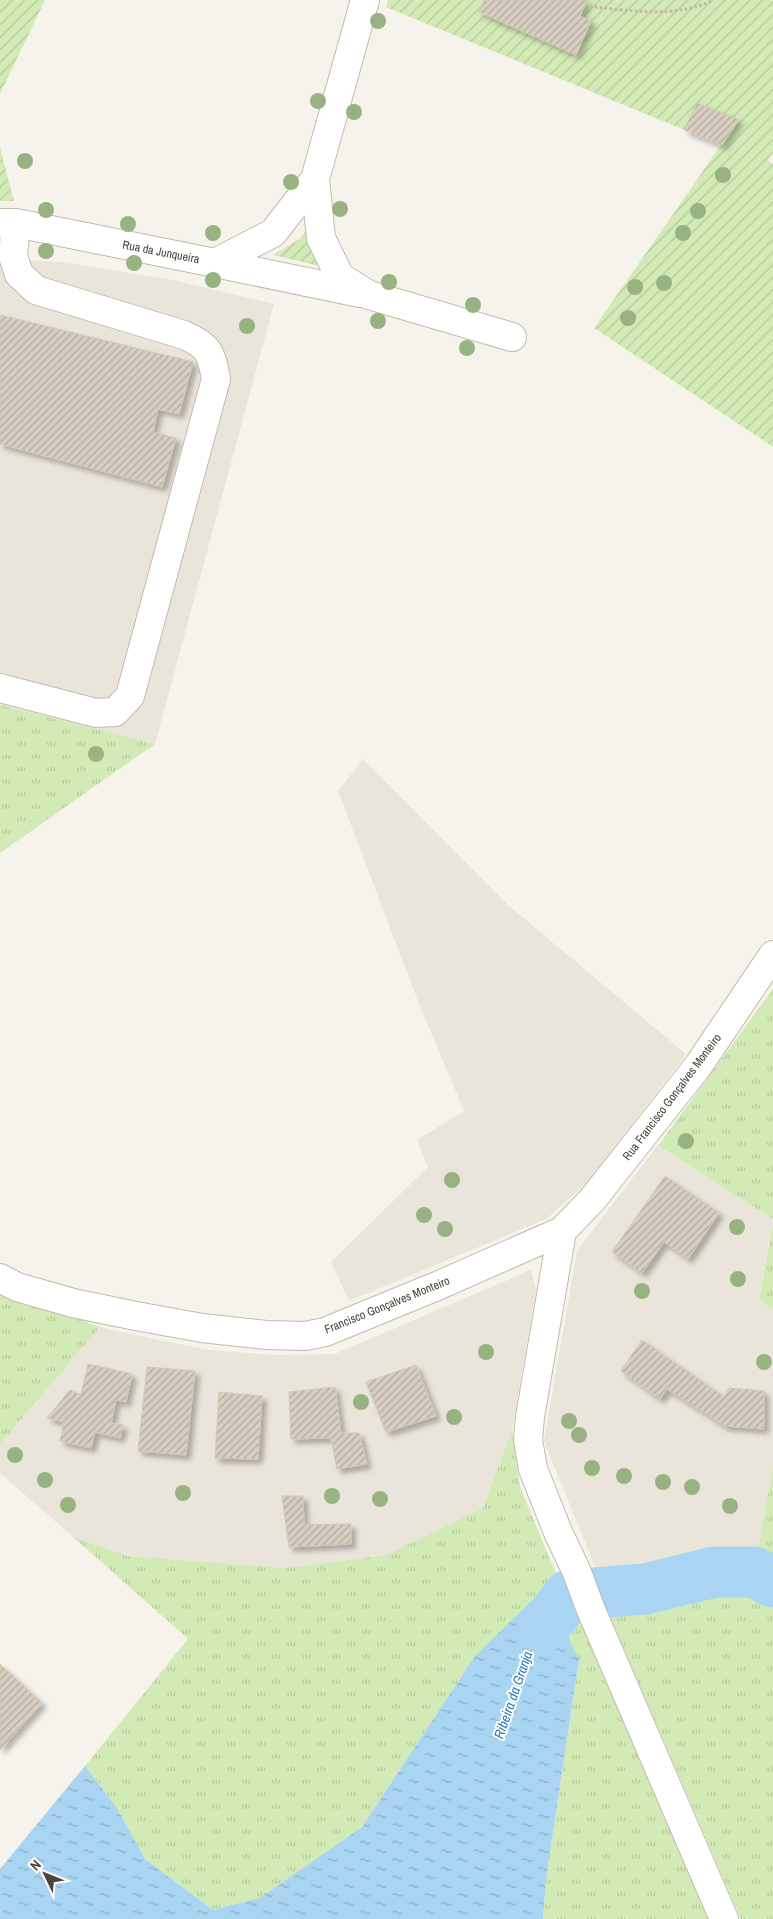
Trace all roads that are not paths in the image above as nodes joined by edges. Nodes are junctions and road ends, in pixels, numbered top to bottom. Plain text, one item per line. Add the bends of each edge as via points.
1 (364, 0) edge
2 (314, 179) junction
3 (8, 223) edge
4 (215, 263) junction
5 (369, 295) junction
6 (512, 337) dead end
7 (0, 688) edge
8 (773, 955) edge
9 (562, 1231) junction
10 (0, 1278) edge
11 (724, 1919) edge

1 - 2 street, Rua da Junqueira
2 - 4 street, Rua da Junqueira via 273,233
2 - 5 street via 321,238 340,277
3 - 4 street, Rua da Junqueira
3 - 7 street via 19,274 36,290 200,342 212,356 216,378 130,696 115,712 96,712
4 - 5 street
5 - 6 street
8 - 9 street, Rua Francisco Gonçalves Monteiro via 698,1066 592,1200
9 - 10 street, Francisco Gonçalves Monteiro via 343,1325 304,1336 202,1328 136,1316 17,1288
9 - 11 street via 530,1417 528,1440 533,1469

